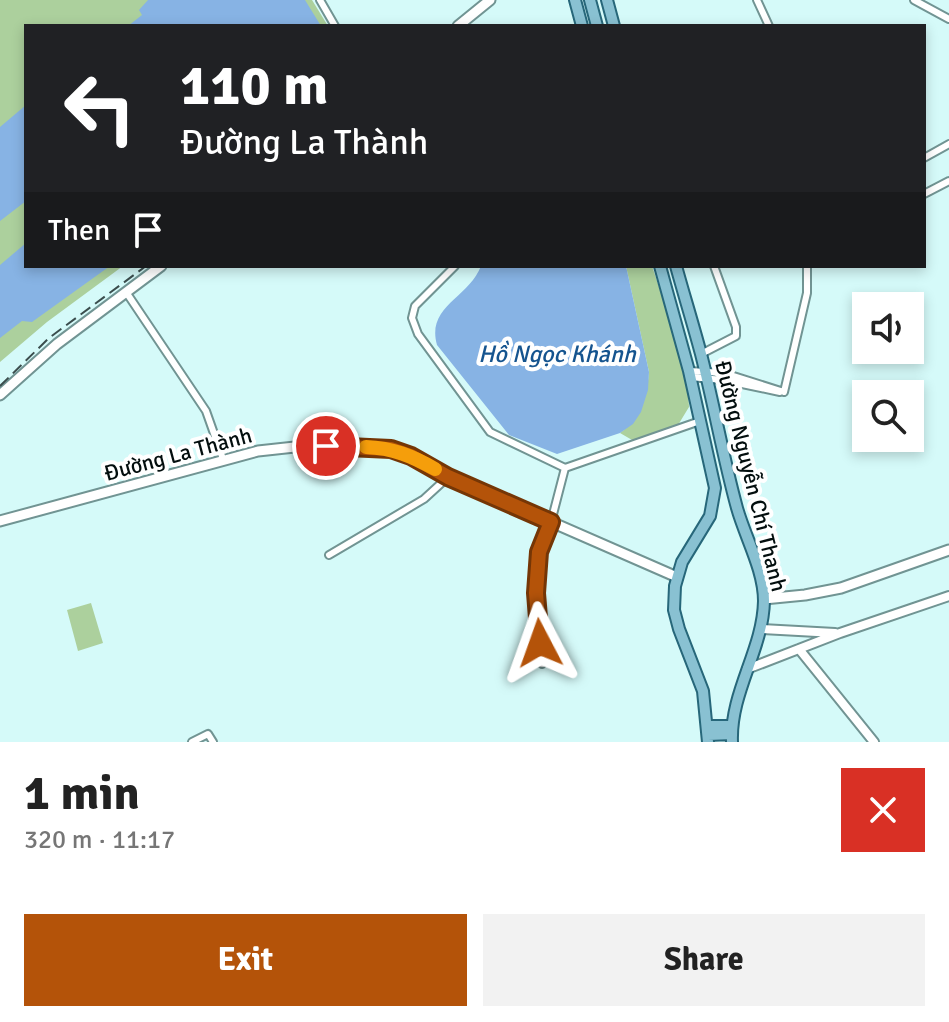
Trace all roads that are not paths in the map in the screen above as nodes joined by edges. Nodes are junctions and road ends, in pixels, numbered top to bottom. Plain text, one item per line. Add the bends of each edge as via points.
1 (320, 0) edge
2 (490, 0) edge
3 (575, 0) edge
4 (590, 0) edge
5 (607, 0) edge
6 (757, 0) edge
7 (914, 0) edge
8 (949, 19) edge
9 (334, 24) edge
10 (460, 24) edge
11 (581, 24) edge
12 (596, 24) edge
13 (613, 24) edge
14 (768, 24) edge
15 (949, 144) edge
16 (926, 157) edge
17 (949, 181) edge
18 (926, 193) edge
19 (158, 268) edge
20 (453, 268) edge
21 (661, 268) edge
22 (677, 268) edge
23 (715, 268) edge
24 (807, 268) edge
25 (126, 292) junction
26 (701, 354) junction
27 (690, 374) junction
28 (706, 375) junction
29 (0, 395) edge
30 (700, 421) junction
31 (223, 459) junction
32 (565, 468) junction
33 (448, 477) junction
34 (732, 486) junction
35 (715, 488) junction
36 (0, 521) edge
37 (551, 522) junction
38 (949, 550) edge
39 (329, 555) dead end
40 (677, 577) junction
41 (949, 596) edge
42 (764, 599) junction
43 (760, 629) junction
44 (840, 633) junction
45 (799, 649) junction
46 (542, 664) dead end
47 (746, 670) junction
48 (708, 734) edge
49 (732, 734) edge
50 (192, 742) edge
51 (213, 742) edge
52 (874, 742) edge

1 - 9 street
2 - 10 main road
3 - 11 main road
4 - 12 main road
5 - 13 main road
6 - 14 street
7 - 8 street
15 - 16 street
17 - 18 street
19 - 25 main road
20 - 32 street via 415,306 412,318 418,334 490,432
21 - 27 main road, Đường Nguyễn Chí Thanh
22 - 26 main road, Đường Nguyễn Chí Thanh
23 - 26 street via 736,336
24 - 28 street via 807,293 784,392
25 - 29 main road
25 - 31 street via 206,411
26 - 28 main road, Đường Nguyễn Chí Thanh
27 - 28 street
27 - 30 main road, Đường Nguyễn Chí Thanh
28 - 34 main road, Đường Nguyễn Chí Thanh
30 - 32 street
30 - 35 main road, Đường Nguyễn Chí Thanh
31 - 33 main road, Đường La Thành via 304,446 371,447 411,456
31 - 36 main road, Đường La Thành
32 - 37 street
33 - 37 main road, Đường La Thành
33 - 39 street via 424,499
34 - 35 main road
34 - 42 main road, Đường Nguyễn Chí Thanh
35 - 40 main road, Đường Nguyễn Chí Thanh via 710,516
37 - 40 main road, Đường La Thành
37 - 46 street via 539,552 536,593
38 - 42 main road via 841,588
40 - 48 main road, Đường Nguyễn Chí Thanh via 674,610 703,691
41 - 44 street
42 - 43 main road, Đường Nguyễn Chí Thanh
43 - 44 street
43 - 47 main road, Đường Nguyễn Chí Thanh
44 - 45 street
45 - 47 street
45 - 52 street
47 - 49 main road, Đường Nguyễn Chí Thanh
48 - 49 main road
50 - 51 street via 208,734

